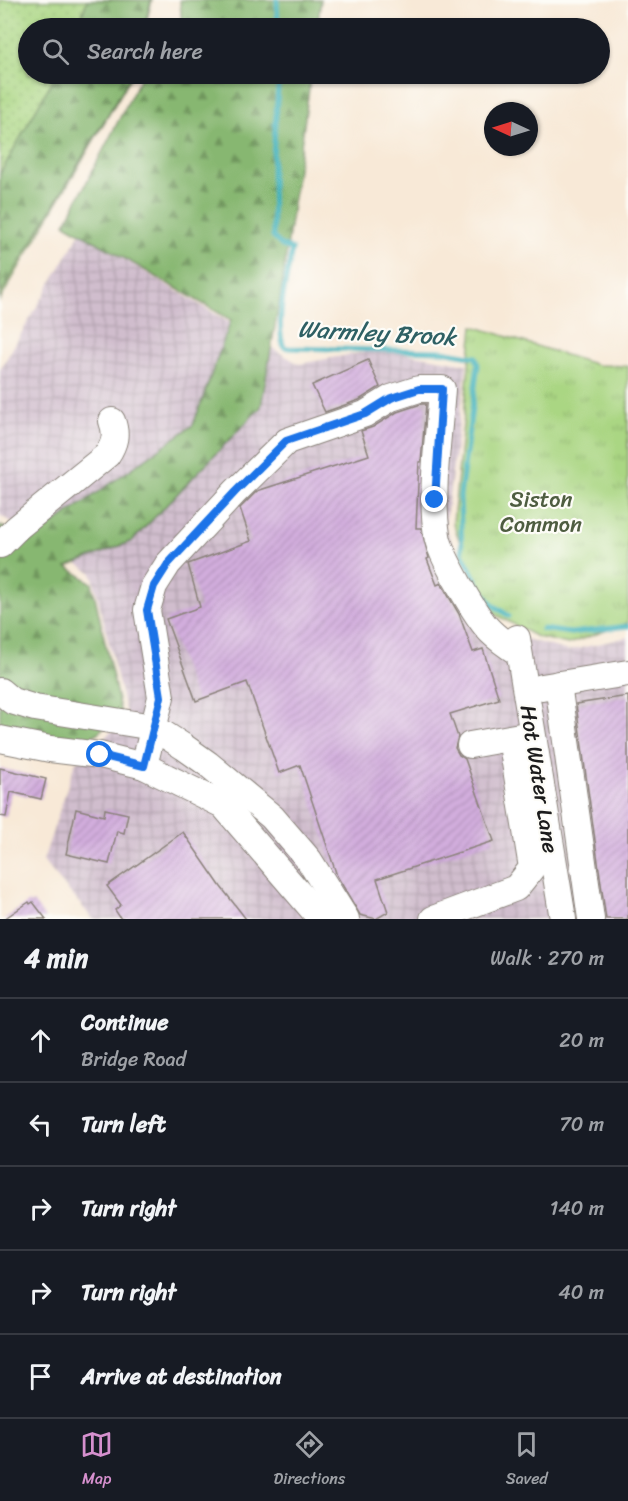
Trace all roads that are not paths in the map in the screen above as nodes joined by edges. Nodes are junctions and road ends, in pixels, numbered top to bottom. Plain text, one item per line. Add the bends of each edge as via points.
1 (112, 421) dead end
2 (0, 545) edge
3 (628, 673) edge
4 (558, 684) junction
5 (0, 692) edge
6 (526, 692) junction
7 (153, 727) junction
8 (522, 736) junction
9 (0, 739) edge
10 (470, 746) dead end
11 (144, 766) junction
12 (321, 919) edge
13 (346, 919) edge
14 (433, 919) edge
15 (563, 919) edge
16 (591, 919) edge

1 - 2 street via 116,430 107,455
3 - 4 street
4 - 6 street
4 - 16 street
5 - 7 street via 12,701 35,708
6 - 7 street, Hot Water Lane via 518,645 500,641 488,629 437,538 435,500 442,389 419,389 391,398 365,414 286,441 168,564 154,586 147,610 161,697
6 - 8 street, Hot Water Lane
7 - 11 street
7 - 13 street via 208,764 272,817 309,860
8 - 10 street
8 - 14 street via 532,868 516,888
8 - 15 street, Hot Water Lane
9 - 11 street
11 - 12 street via 224,805

